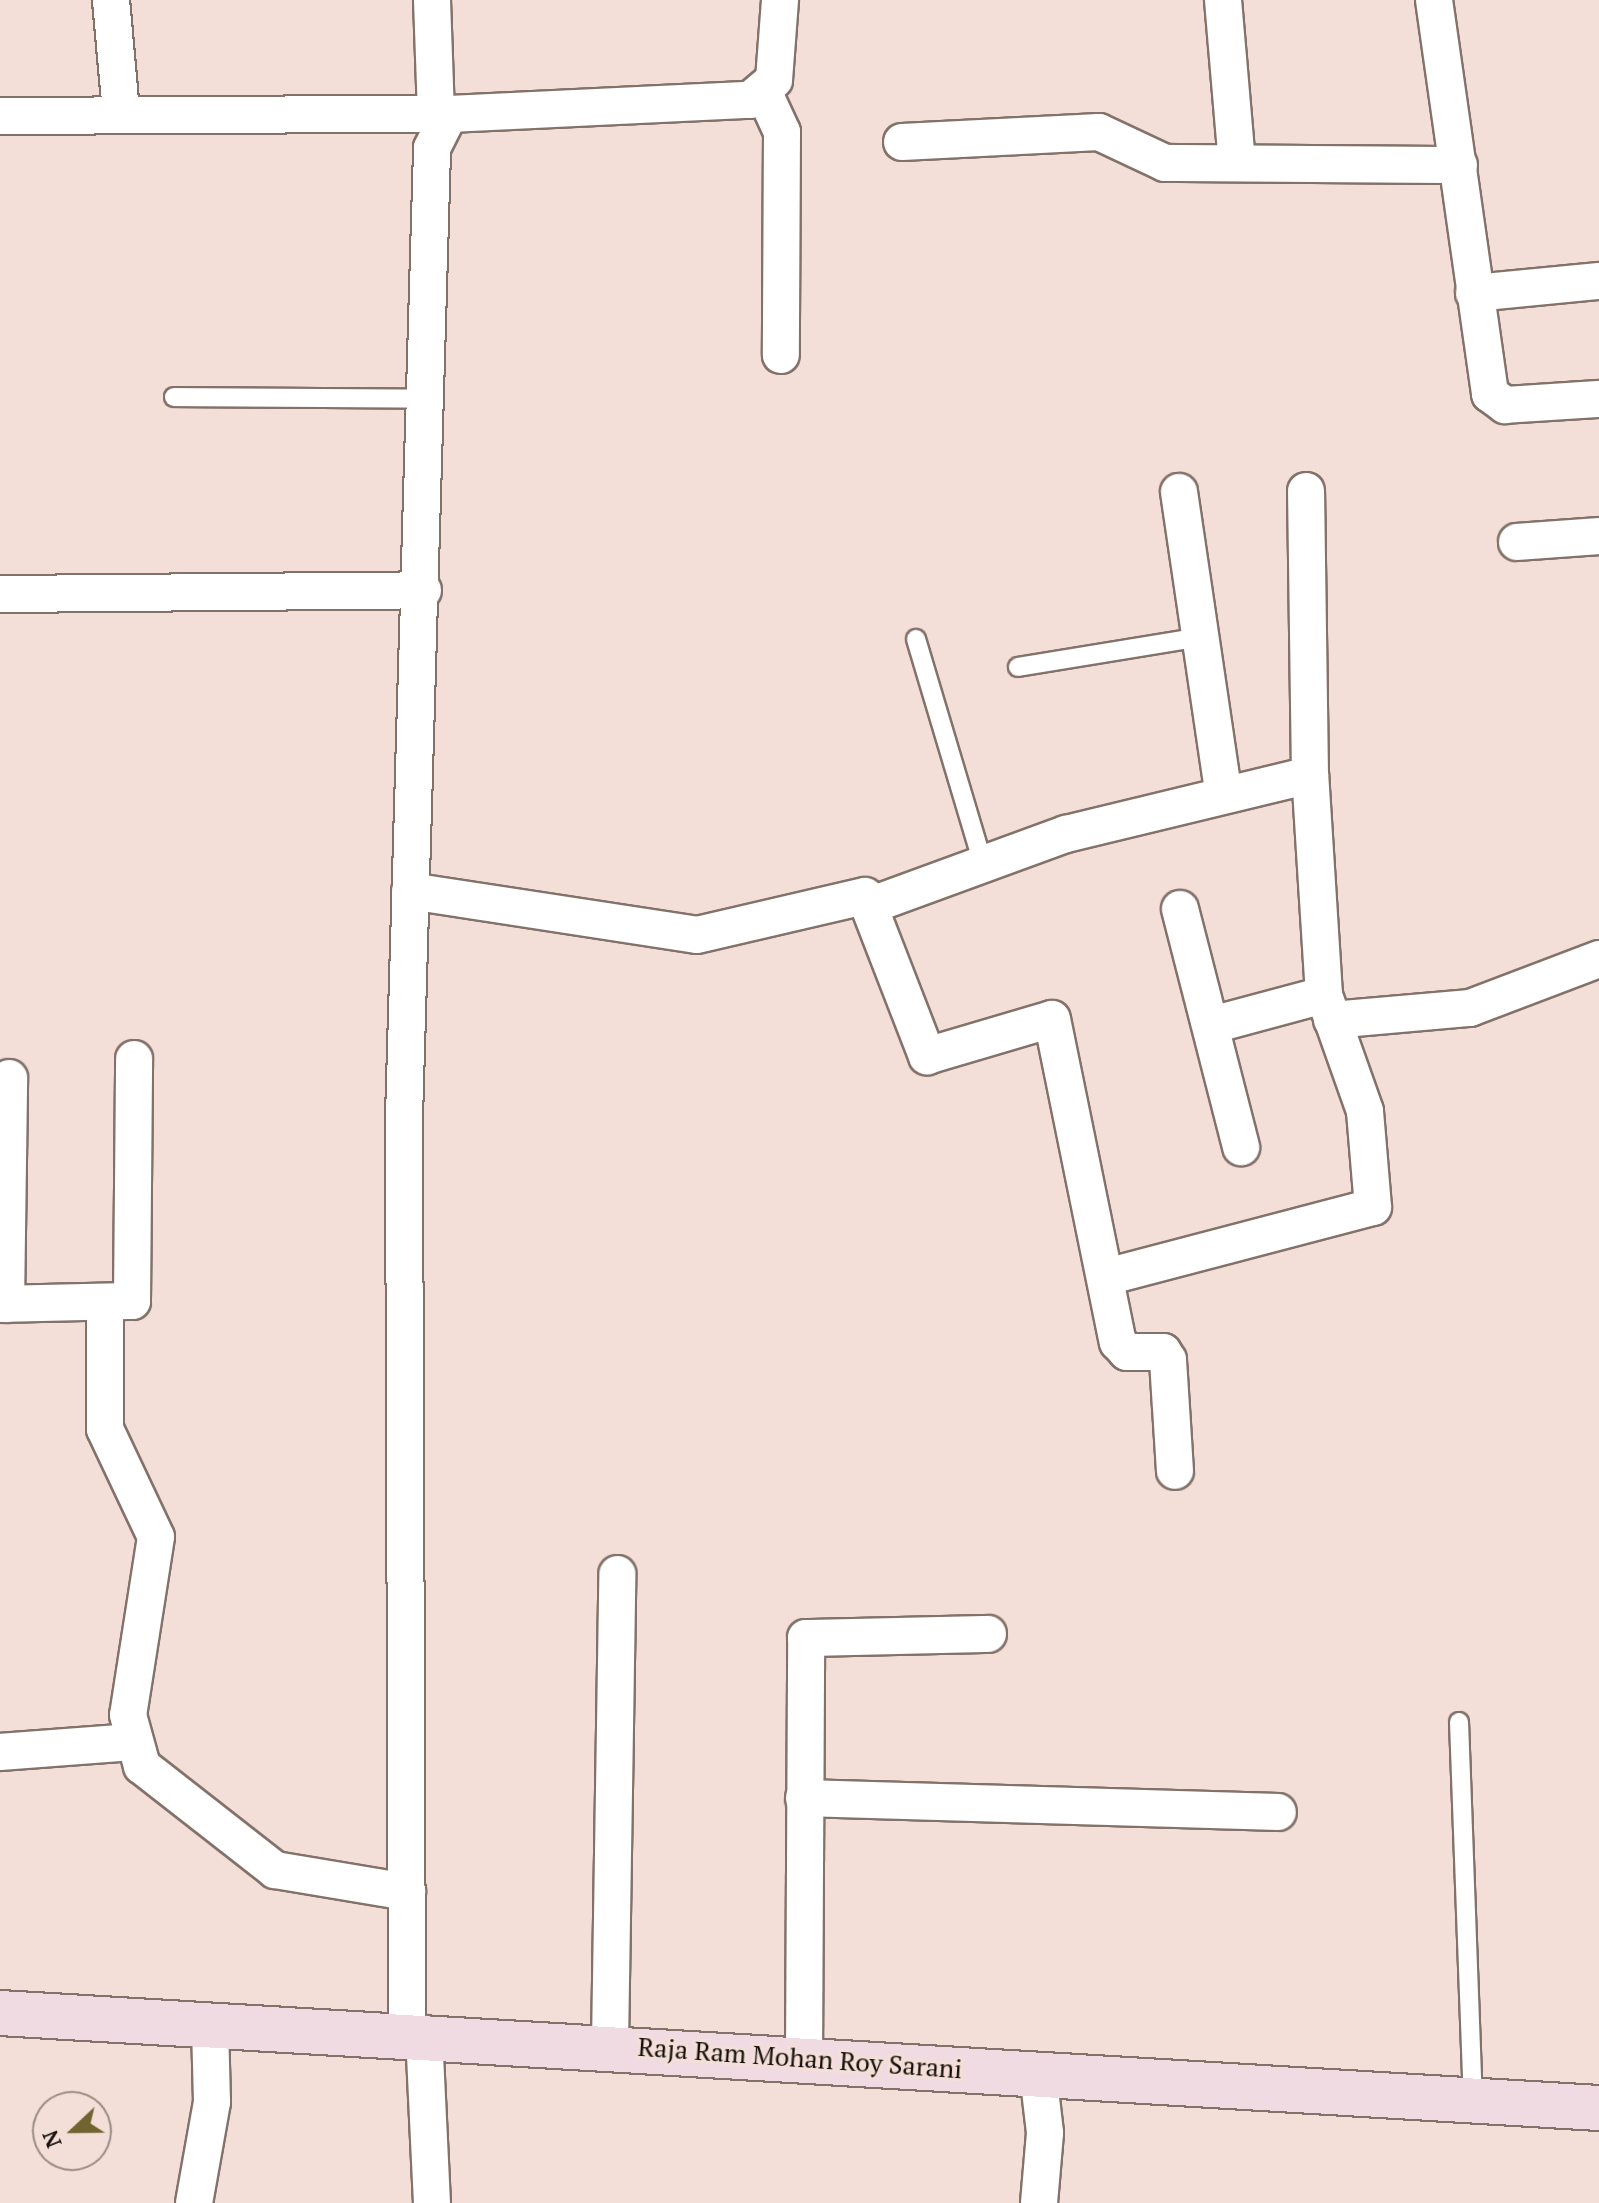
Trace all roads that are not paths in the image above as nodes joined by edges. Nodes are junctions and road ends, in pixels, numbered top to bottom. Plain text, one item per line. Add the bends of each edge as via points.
1 (111, 0) edge
2 (432, 0) edge
3 (780, 0) edge
4 (1223, 0) edge
5 (1434, 0) edge
6 (764, 93) junction
7 (121, 113) junction
8 (443, 114) junction
9 (0, 116) edge
10 (902, 142) dead end
11 (1237, 162) junction
12 (1459, 165) junction
13 (1599, 281) edge
14 (1474, 293) junction
15 (781, 355) dead end
16 (174, 397) dead end
17 (429, 399) junction
18 (1599, 399) edge
19 (1306, 491) dead end
20 (1179, 492) dead end
21 (1599, 536) edge
22 (1517, 542) dead end
23 (423, 590) junction
24 (0, 594) edge
25 (1201, 637) junction
26 (916, 639) dead end
27 (1018, 667) dead end
28 (1310, 775) junction
29 (1224, 795) junction
30 (982, 861) junction
31 (410, 891) junction
32 (869, 906) junction
33 (1180, 909) dead end
34 (1599, 959) edge
35 (1328, 1008) junction
36 (1212, 1025) junction
37 (134, 1059) dead end
38 (9, 1078) dead end
39 (1241, 1147) dead end
40 (1106, 1277) junction
41 (3, 1304) edge
42 (105, 1306) junction
43 (1175, 1471) dead end
44 (617, 1574) dead end
45 (988, 1634) dead end
46 (1459, 1722) dead end
47 (132, 1742) junction
48 (0, 1752) edge
49 (804, 1798) junction
50 (1278, 1812) dead end
51 (407, 1892) junction
52 (0, 2013) edge
53 (210, 2023) junction
54 (416, 2033) junction
55 (610, 2045) junction
56 (804, 2058) junction
57 (1038, 2073) junction
58 (1473, 2100) junction
59 (1599, 2108) edge
60 (194, 2203) edge
61 (432, 2203) edge
62 (1039, 2203) edge

1 - 7 street
2 - 8 street
3 - 6 street via 774,80
4 - 11 street
5 - 12 street
6 - 8 street via 750,100
6 - 15 street via 782,132
7 - 8 street
7 - 9 street
8 - 17 street via 432,148
10 - 11 street via 1099,132 1127,140 1148,160
11 - 12 street
12 - 14 street
13 - 14 street
14 - 18 street via 1490,394 1505,405
16 - 17 lane
17 - 23 street
19 - 28 street
20 - 25 street
21 - 22 street
23 - 24 street
23 - 31 street
25 - 27 lane
25 - 29 street
26 - 30 lane
28 - 29 street
28 - 35 street
29 - 30 street
30 - 32 street
31 - 32 street via 697,935 860,895
31 - 51 street
32 - 40 street via 927,1056 1046,1017 1056,1025
33 - 36 street
34 - 35 street via 1470,1008
35 - 36 street
35 - 40 street via 1365,1111 1373,1207
36 - 39 street
37 - 42 street via 132,1301
38 - 41 street
40 - 43 street via 1121,1348 1163,1352 1168,1360
41 - 42 street
42 - 47 street via 105,1429 156,1537 128,1715
44 - 55 street
45 - 49 street via 806,1638
46 - 58 lane
47 - 48 street
47 - 51 street via 158,1783 275,1870
49 - 50 street
49 - 56 street
51 - 54 street
52 - 53 street, Raja Ram Mohan Roy Sarani
53 - 54 street, Raja Ram Mohan Roy Sarani
53 - 60 street via 212,2102
54 - 55 street, Raja Ram Mohan Roy Sarani
54 - 61 street
55 - 56 street, Raja Ram Mohan Roy Sarani
56 - 57 street, Raja Ram Mohan Roy Sarani
57 - 58 street, Raja Ram Mohan Roy Sarani
57 - 62 street via 1045,2133
58 - 59 street, Raja Ram Mohan Roy Sarani

